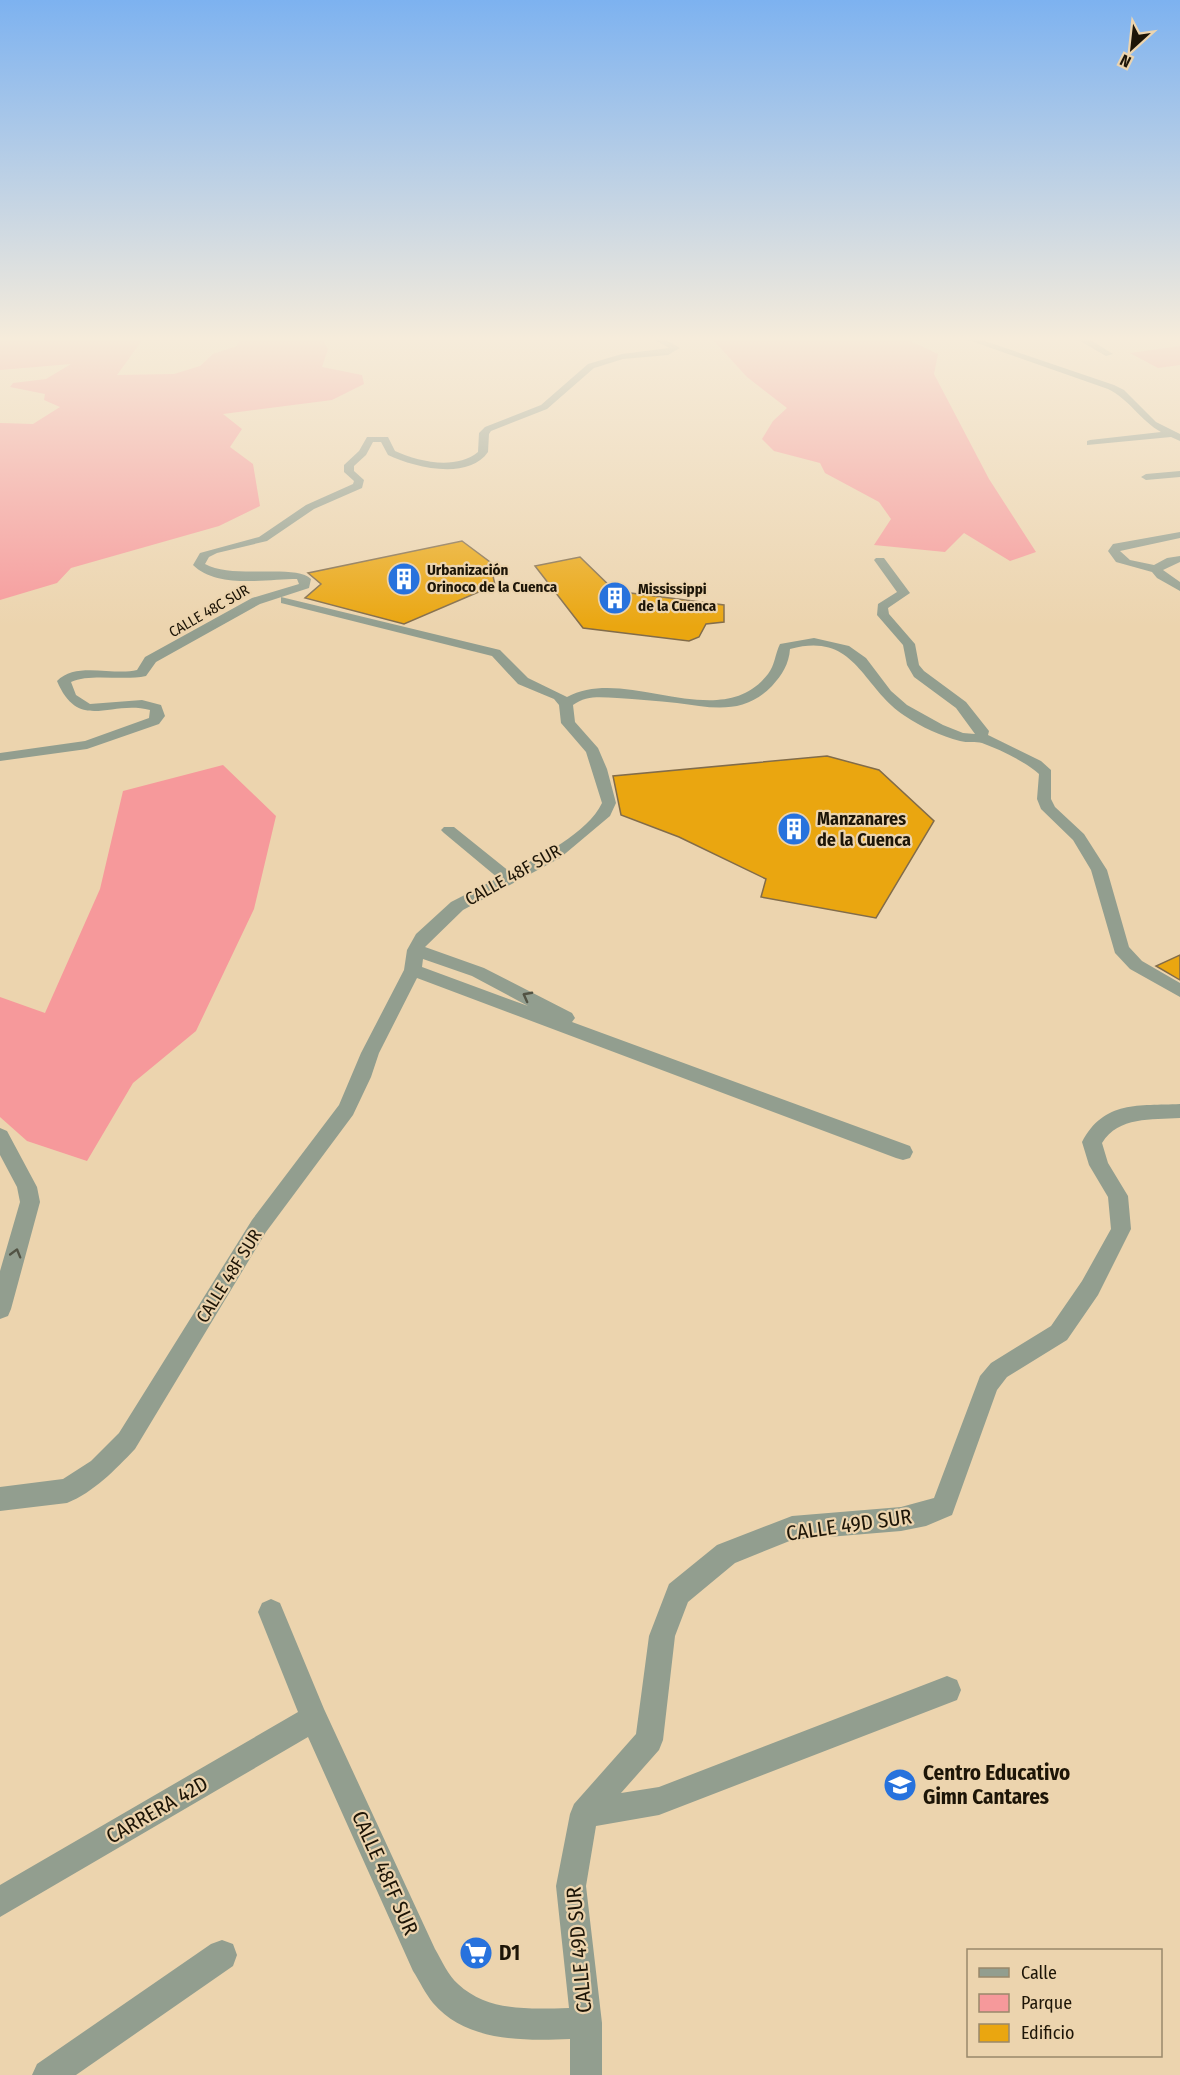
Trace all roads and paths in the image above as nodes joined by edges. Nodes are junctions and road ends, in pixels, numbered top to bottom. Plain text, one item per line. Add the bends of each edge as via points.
1 (484, 433) edge
2 (1175, 436) edge
3 (1090, 443) dead end
4 (1180, 474) edge
5 (1146, 477) dead end
6 (1180, 535) edge
7 (1180, 559) edge
8 (880, 560) dead end
9 (1156, 568) junction
10 (1180, 588) edge
11 (285, 600) dead end
12 (566, 704) junction
13 (981, 737) junction
14 (0, 757) edge
15 (449, 830) dead end
16 (510, 880) junction
17 (415, 950) junction
18 (413, 970) junction
19 (1180, 991) edge
20 (614, 1045) junction
21 (1180, 1111) edge
22 (0, 1136) edge
23 (903, 1152) dead end
24 (0, 1309) edge
25 (0, 1499) edge
26 (271, 1612) dead end
27 (947, 1690) dead end
28 (315, 1718) junction
29 (584, 1814) junction
30 (0, 1902) edge
31 (222, 1955) dead end
32 (586, 2023) junction
33 (48, 2075) edge
34 (586, 2075) edge

1 - 14 street, CALLE 48C SUR via 482,454 459,466 394,455 388,441 370,439 363,453 349,465 349,472 359,480 358,486 310,507 258,542 204,555 199,565 225,574 299,576 305,579 305,586 256,601 150,660 143,671 124,676 73,676 64,681 68,695 82,708 146,703 156,708 159,716 154,721 87,745
2 - 3 street
4 - 5 street
6 - 9 street via 1117,546 1114,551 1123,561
7 - 9 street
8 - 13 street via 904,593 882,607 883,615 909,644 919,674 961,705 982,731
9 - 10 street
11 - 12 street via 488,650 496,653 523,681 559,696
12 - 13 street via 592,693 728,705 750,698 765,683 784,656 784,647 810,640 847,650 897,704 916,718 958,737
12 - 16 street, CALLE 48F SUR via 568,723 593,751 609,803 603,816 584,833 555,855
13 - 19 street via 1036,764 1046,773 1044,799 1054,818 1079,837 1090,852 1109,900 1120,949 1136,965
15 - 16 street
16 - 17 street, CALLE 48F SUR via 457,906 422,938
17 - 18 street, CALLE 48F SUR
20 -> 17 street via 506,985
18 - 20 street
18 - 25 street, CALLE 48F SUR via 346,1110 259,1226 127,1441 99,1469 67,1491
20 - 23 street
21 - 29 street, CALLE 49D SUR via 1120,1115 1102,1126 1092,1142 1099,1165 1118,1196 1120,1229 1090,1288 1059,1333 999,1370 988,1384 943,1506 901,1519 792,1528 726,1554 678,1593 662,1636 649,1740
24 -> 22 street via 30,1202 27,1187
26 - 28 street, CALLE 48FF SUR
27 - 29 street via 659,1801
28 - 30 street, CARRERA 42D
28 - 32 street, CALLE 48FF SUR via 424,1960 446,1995 478,2016 511,2024
29 - 32 street, CALLE 49D SUR via 571,1886
31 - 33 street
32 - 34 street, CALLE 49D SUR

